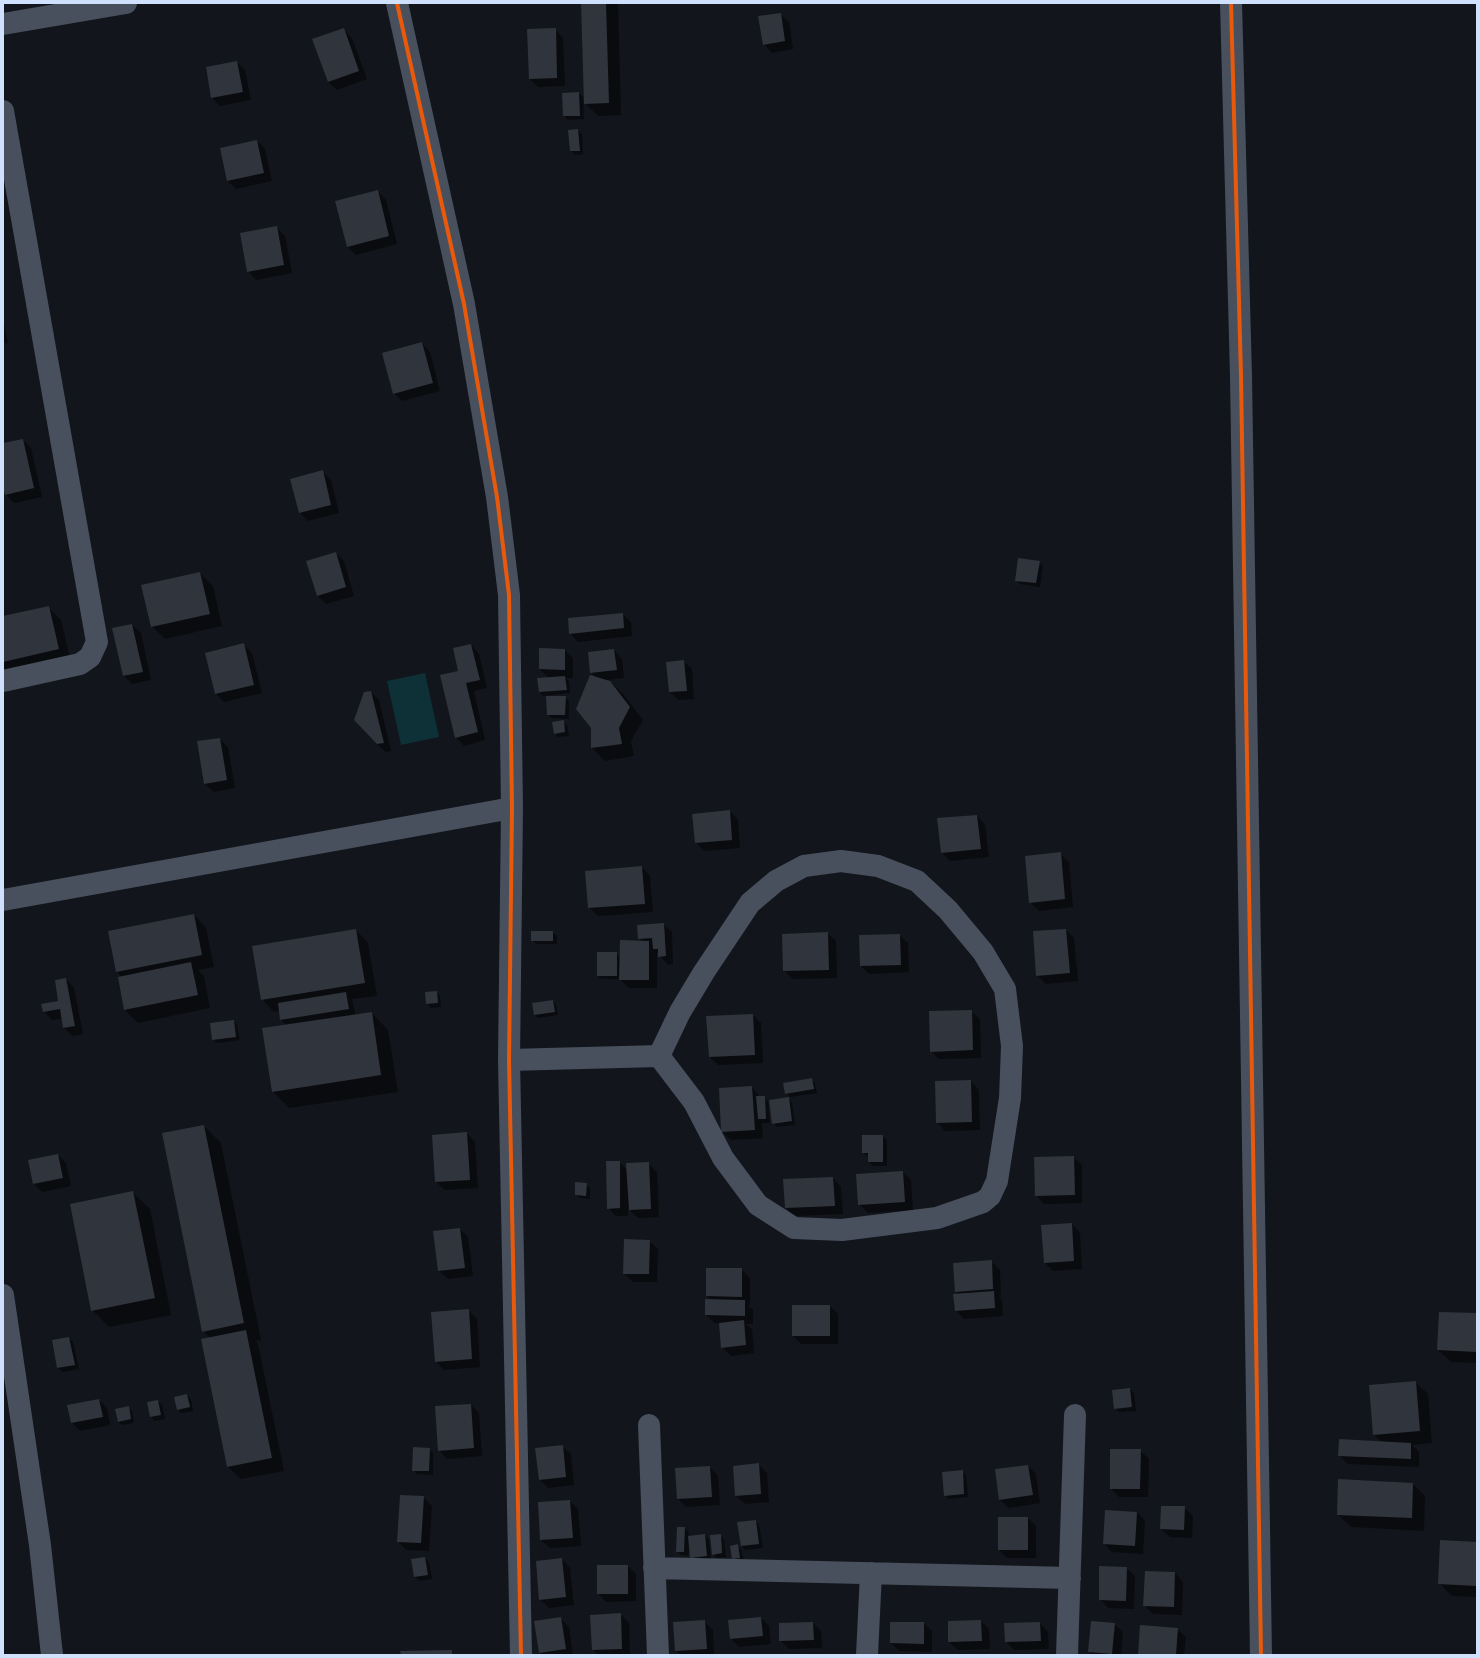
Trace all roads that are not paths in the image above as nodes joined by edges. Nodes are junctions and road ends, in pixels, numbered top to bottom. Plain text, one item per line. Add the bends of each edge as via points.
1 (126, 3) edge
2 (397, 3) edge
3 (1231, 3) edge
4 (3, 24) edge
5 (3, 111) edge
6 (3, 681) edge
7 (512, 808) junction
8 (3, 900) edge
9 (659, 1056) junction
10 (509, 1060) junction
11 (3, 1295) edge
12 (1075, 1415) dead end
13 (649, 1424) dead end
14 (654, 1568) junction
15 (871, 1573) junction
16 (1070, 1578) junction
17 (52, 1655) edge
18 (521, 1655) edge
19 (658, 1655) edge
20 (867, 1655) edge
21 (1067, 1655) edge
22 (1261, 1655) edge

1 - 4 street
2 - 7 street via 464,304 497,497 509,595
3 - 22 street via 1241,392
5 - 6 street via 97,642 90,657 80,664
7 - 8 street
7 - 10 street
9 - 9 street via 680,1012 729,933 750,903 776,881 804,866 841,860 878,866 918,881 948,910 983,952 1005,989 1012,1046 1010,1098 995,1189 983,1202 937,1218 842,1230 794,1228 758,1205 723,1158 694,1102
9 - 10 street
10 - 18 street
11 - 17 street via 40,1545
12 - 16 street
13 - 14 street
14 - 15 street
14 - 19 street
15 - 16 street
15 - 20 street
16 - 21 street

